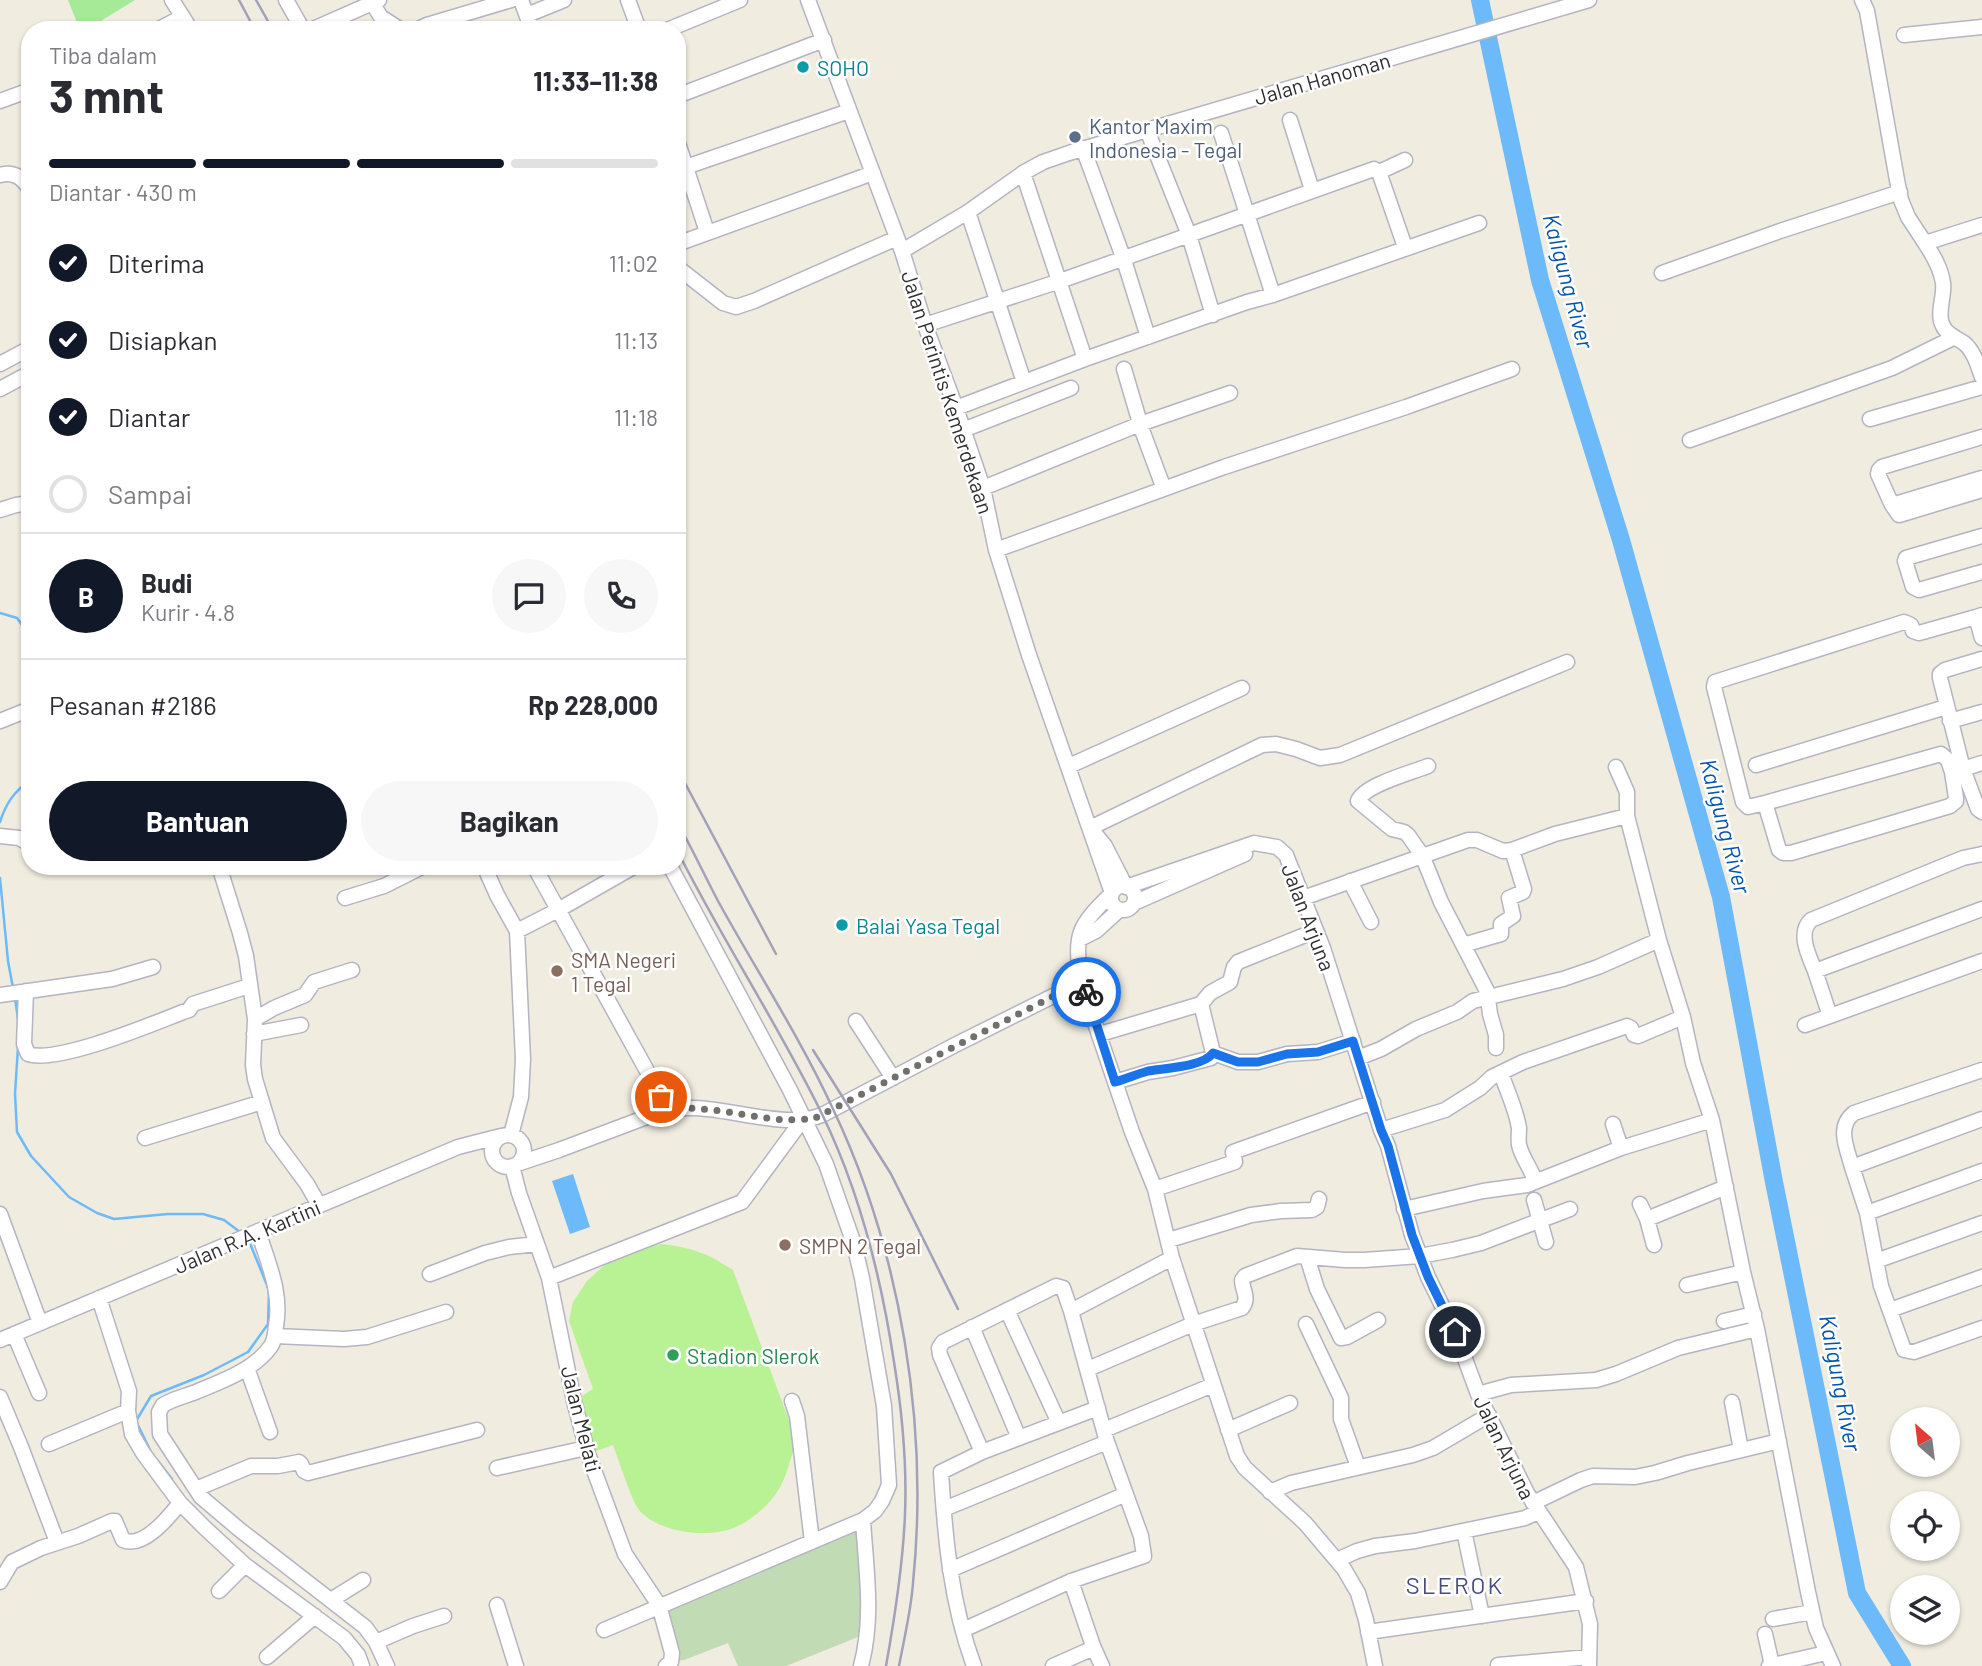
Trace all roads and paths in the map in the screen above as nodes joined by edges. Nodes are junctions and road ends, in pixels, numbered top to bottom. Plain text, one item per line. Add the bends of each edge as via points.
1 (172, 0) edge
2 (286, 0) edge
3 (510, 0) edge
4 (521, 0) edge
5 (564, 0) edge
6 (628, 0) edge
7 (740, 0) edge
8 (808, 0) edge
9 (1589, 0) edge
10 (1861, 0) edge
11 (375, 1) edge
12 (527, 15) junction
13 (182, 17) junction
14 (174, 21) edge
15 (185, 21) edge
16 (298, 21) edge
17 (331, 21) edge
18 (387, 21) edge
19 (440, 21) edge
20 (529, 21) edge
21 (636, 21) edge
22 (686, 22) edge
23 (1982, 27) edge
24 (1904, 35) dead end
25 (824, 40) junction
26 (21, 93) edge
27 (686, 93) edge
28 (0, 101) edge
29 (849, 111) junction
30 (1290, 120) dead end
31 (1147, 130) junction
32 (1221, 133) dead end
33 (1083, 148) junction
34 (1405, 160) dead end
35 (686, 167) edge
36 (1379, 172) junction
37 (873, 173) junction
38 (1023, 173) junction
39 (0, 175) edge
40 (686, 178) edge
41 (21, 179) edge
42 (1312, 190) junction
43 (1900, 192) junction
44 (968, 212) junction
45 (1247, 214) junction
46 (1479, 223) dead end
47 (1982, 225) edge
48 (708, 232) junction
49 (1189, 234) junction
50 (686, 241) edge
51 (1925, 243) junction
52 (900, 244) junction
53 (1405, 247) junction
54 (1123, 257) junction
55 (1662, 273) dead end
56 (686, 274) edge
57 (1060, 281) junction
58 (1273, 295) junction
59 (998, 301) junction
60 (1213, 315) junction
61 (925, 325) junction
62 (1148, 337) junction
63 (1953, 338) junction
64 (21, 354) edge
65 (1085, 359) junction
66 (0, 364) edge
67 (1124, 369) dead end
68 (1512, 369) dead end
69 (1982, 377) edge
70 (21, 378) edge
71 (1024, 382) junction
72 (1982, 387) edge
73 (1071, 388) dead end
74 (0, 389) edge
75 (1230, 393) dead end
76 (956, 408) junction
77 (1870, 419) dead end
78 (1140, 424) junction
79 (963, 430) junction
80 (1982, 438) edge
81 (1690, 440) dead end
82 (1982, 478) edge
83 (983, 488) junction
84 (1164, 489) junction
85 (1982, 490) edge
86 (21, 504) edge
87 (1892, 505) junction
88 (0, 510) edge
89 (1982, 536) edge
90 (996, 550) junction
91 (1982, 572) edge
92 (1979, 616) edge
93 (1982, 638) edge
94 (1982, 659) edge
95 (1567, 662) dead end
96 (1242, 688) dead end
97 (1982, 712) edge
98 (21, 713) edge
99 (1948, 714) junction
100 (0, 722) edge
101 (1982, 763) edge
102 (1756, 765) dead end
103 (1069, 766) junction
104 (1428, 766) dead end
105 (1616, 767) dead end
106 (1957, 770) junction
107 (1765, 803) junction
108 (1982, 812) edge
109 (1627, 816) junction
110 (1090, 828) junction
111 (3, 835) edge
112 (21, 839) edge
113 (1261, 845) junction
114 (1512, 850) junction
115 (1422, 855) junction
116 (1982, 855) edge
117 (222, 875) edge
118 (407, 875) edge
119 (488, 875) edge
120 (539, 875) edge
121 (619, 875) edge
122 (675, 875) edge
123 (1350, 881) junction
124 (1126, 887) junction
125 (1112, 893) junction
126 (345, 898) dead end
127 (1303, 898) junction
128 (1134, 903) junction
129 (1982, 909) edge
130 (558, 910) junction
131 (1119, 910) junction
132 (1371, 922) dead end
133 (517, 931) junction
134 (1315, 931) junction
135 (1080, 939) junction
136 (1659, 940) junction
137 (1463, 945) junction
138 (1982, 961) edge
139 (153, 967) dead end
140 (352, 970) dead end
141 (1815, 971) junction
142 (1081, 982) junction
143 (249, 986) junction
144 (12, 994) edge
145 (1488, 997) junction
146 (1201, 1004) junction
147 (1830, 1016) junction
148 (1683, 1017) junction
149 (255, 1019) junction
150 (856, 1021) dead end
151 (301, 1025) dead end
152 (1805, 1025) dead end
153 (254, 1034) junction
154 (1100, 1034) junction
155 (1353, 1041) junction
156 (1496, 1048) dead end
157 (1213, 1053) junction
158 (1358, 1058) junction
159 (1501, 1073) junction
160 (1981, 1073) edge
161 (893, 1078) junction
162 (1115, 1082) junction
163 (262, 1102) junction
164 (1373, 1102) junction
165 (668, 1109) junction
166 (803, 1119) junction
167 (1982, 1119) edge
168 (1712, 1120) junction
169 (1613, 1124) dead end
170 (1381, 1130) junction
171 (509, 1136) junction
172 (145, 1138) dead end
173 (458, 1147) junction
174 (1621, 1148) junction
175 (559, 1150) junction
176 (494, 1160) junction
177 (515, 1165) junction
178 (1852, 1167) junction
179 (1982, 1171) edge
180 (1535, 1181) junction
181 (1726, 1187) junction
182 (1155, 1189) junction
183 (1319, 1199) dead end
184 (1534, 1200) dead end
185 (1640, 1204) dead end
186 (319, 1205) junction
187 (1404, 1209) junction
188 (1570, 1209) dead end
189 (1867, 1213) junction
190 (0, 1214) edge
191 (1647, 1219) junction
192 (1540, 1220) junction
193 (1982, 1223) edge
194 (256, 1232) junction
195 (1169, 1240) junction
196 (1546, 1242) dead end
197 (537, 1244) junction
198 (1654, 1245) dead end
199 (1420, 1256) junction
200 (1307, 1257) junction
201 (1172, 1258) junction
202 (1876, 1261) junction
203 (1743, 1272) junction
204 (430, 1274) dead end
205 (1982, 1277) edge
206 (549, 1278) junction
207 (1687, 1284) dead end
208 (100, 1298) junction
209 (1007, 1310) junction
210 (1889, 1310) junction
211 (1071, 1311) junction
212 (446, 1312) dead end
213 (1378, 1320) dead end
214 (1724, 1321) dead end
215 (1756, 1322) junction
216 (40, 1323) junction
217 (1193, 1324) junction
218 (1306, 1324) dead end
219 (972, 1327) junction
220 (1982, 1328) edge
221 (14, 1334) junction
222 (275, 1336) junction
223 (0, 1340) edge
224 (247, 1368) junction
225 (1088, 1369) junction
226 (1213, 1385) junction
227 (39, 1393) dead end
228 (1478, 1394) junction
229 (0, 1397) edge
230 (792, 1401) dead end
231 (1732, 1402) dead end
232 (1290, 1403) dead end
233 (1098, 1408) junction
234 (128, 1411) junction
235 (1489, 1415) junction
236 (1059, 1423) junction
237 (477, 1430) dead end
238 (1228, 1430) junction
239 (270, 1432) dead end
240 (1106, 1436) junction
241 (1018, 1438) junction
242 (1779, 1441) junction
243 (49, 1444) dead end
244 (586, 1448) junction
245 (1741, 1450) junction
246 (982, 1452) junction
247 (1358, 1467) junction
248 (497, 1468) dead end
249 (196, 1489) junction
250 (1270, 1492) junction
251 (1126, 1494) junction
252 (180, 1503) junction
253 (1536, 1508) junction
254 (944, 1509) junction
255 (863, 1520) junction
256 (1464, 1531) junction
257 (57, 1542) junction
258 (812, 1542) junction
259 (1337, 1560) junction
260 (245, 1565) junction
261 (950, 1570) junction
262 (363, 1580) dead end
263 (1072, 1581) junction
264 (0, 1582) edge
265 (219, 1591) dead end
266 (331, 1600) junction
267 (1586, 1601) junction
268 (496, 1605) dead end
269 (659, 1605) junction
270 (1812, 1612) junction
271 (315, 1616) junction
272 (444, 1616) dead end
273 (1482, 1616) junction
274 (1773, 1619) dead end
275 (604, 1630) dead end
276 (963, 1630) junction
277 (1368, 1632) junction
278 (1765, 1634) dead end
279 (376, 1642) junction
280 (1093, 1646) junction
281 (267, 1657) dead end
282 (1829, 1659) edge
283 (1589, 1662) edge
284 (668, 1664) edge
285 (1498, 1665) edge
286 (362, 1666) edge
287 (387, 1666) edge
288 (516, 1666) edge
289 (861, 1666) edge
290 (974, 1666) edge
291 (1054, 1666) edge
292 (1102, 1666) edge
293 (1375, 1666) edge
294 (1770, 1666) edge

1 - 13 street
2 - 16 street
3 - 19 street
4 - 12 street
5 - 12 street
6 - 21 street
7 - 22 street
8 - 25 street, Jalan Perintis Kemerdekaan
9 - 31 street, Jalan Hanoman
10 - 43 street via 1867,11
11 - 17 street
11 - 18 street
12 - 20 street
13 - 14 street
13 - 15 street
23 - 24 street
25 - 27 street
25 - 29 street, Jalan Perintis Kemerdekaan
26 - 28 street
29 - 35 street
29 - 37 street, Jalan Perintis Kemerdekaan
30 - 42 street
31 - 33 street, Jalan Hanoman
31 - 49 street
32 - 45 street
33 - 38 street, Jalan Hanoman
33 - 54 street
34 - 36 street
36 - 42 street via 1374,169
36 - 53 street
37 - 48 street
37 - 52 street, Jalan Perintis Kemerdekaan
38 - 44 street, Jalan Hanoman
38 - 57 street
39 - 41 street via 9,173
40 - 48 street
42 - 45 street
43 - 51 street via 1908,217
43 - 55 street
44 - 52 street, Jalan Hanoman
44 - 59 street
45 - 49 street
45 - 58 street
46 - 53 street
47 - 51 street
48 - 50 street
49 - 54 street
49 - 60 street
51 - 63 street via 1940,268 1942,326
52 - 56 street, Jalan Hanoman via 736,307 723,303
52 - 61 street, Jalan Perintis Kemerdekaan
53 - 58 street
54 - 57 street
54 - 62 street
57 - 59 street
57 - 65 street
58 - 60 street
59 - 61 street
59 - 71 street
60 - 62 street
61 - 76 street, Jalan Perintis Kemerdekaan
62 - 65 street
63 - 69 street via 1973,354
63 - 81 street via 1892,368
64 - 66 street
65 - 71 street
67 - 78 street
68 - 84 street
70 - 74 street
71 - 76 street
72 - 77 street
73 - 79 street
75 - 78 street
76 - 79 street, Jalan Perintis Kemerdekaan
78 - 83 street
78 - 84 street
79 - 83 street, Jalan Perintis Kemerdekaan
80 - 87 street via 1879,470
82 - 87 street
83 - 90 street, Jalan Perintis Kemerdekaan
84 - 90 street
85 - 87 street via 1899,514
86 - 88 street
89 - 91 street via 1905,562 1913,587 1919,590
90 - 103 street, Jalan Perintis Kemerdekaan
92 - 93 street
92 - 107 street via 1919,633 1904,622 1715,682 1743,802 1751,807
94 - 99 street via 1940,674
95 - 110 street via 1340,755 1320,758 1276,744 1262,745
96 - 103 street
97 - 99 street
98 - 100 street
99 - 102 street
99 - 106 street
101 - 106 street
103 - 110 street, Jalan Perintis Kemerdekaan
104 - 115 street via 1381,783 1358,801 1392,830 1408,835
105 - 109 street via 1627,792
106 - 107 street via 1941,754
106 - 107 street via 1956,801 1950,806 1791,853 1779,850
106 - 108 street
109 - 114 street
109 - 136 street
110 - 124 street, Jalan Perintis Kemerdekaan
110 - 125 street, Jalan Perintis Kemerdekaan
111 - 112 street
113 - 124 street via 1254,843
113 - 127 street, Jalan Arjuna via 1286,855
113 - 128 street
114 - 115 street via 1468,839
114 - 137 street via 1524,889 1508,898 1513,916 1501,924 1501,934
115 - 123 street
115 - 137 street
116 - 141 street via 1963,858 1811,920 1803,933
117 - 143 street via 240,933
118 - 126 street
119 - 133 street
120 - 130 street
121 - 130 street
122 - 166 street
123 - 127 street
123 - 132 street
124 - 125 street
124 - 128 street, Jalan Perintis Kemerdekaan via 1135,895
125 - 131 street, Jalan Perintis Kemerdekaan via 1111,901
125 - 135 street via 1088,917
127 - 134 street, Jalan Arjuna
128 - 131 street
129 - 141 street
130 - 133 street
130 - 165 street
131 - 135 street
133 - 171 street via 523,1059 521,1097
134 - 146 street via 1238,962 1230,982
134 - 155 street, Jalan Arjuna
135 - 142 street
136 - 145 street via 1563,979
136 - 148 street
137 - 145 street
138 - 147 street
139 - 144 street via 112,979
140 - 149 street via 314,982 305,995
141 - 147 street
142 - 154 street
142 - 161 street
143 - 144 street via 75,1050 36,1056 28,1054 24,1044
143 - 149 street
145 - 156 street
145 - 158 street
146 - 154 street
146 - 157 street
147 - 152 street
148 - 159 street via 1638,1036 1627,1027
148 - 168 street
149 - 153 street
150 - 161 street
151 - 153 street
153 - 163 street via 253,1065
154 - 162 street
155 - 157 street via 1258,1062 1238,1062
155 - 158 street, Jalan Arjuna
157 - 162 street via 1205,1060
158 - 164 street, Jalan Arjuna
159 - 170 street via 1444,1110
159 - 180 street via 1519,1129 1518,1143
160 - 178 street via 1847,1118 1843,1130
161 - 166 street via 822,1115
162 - 182 street
163 - 172 street
163 - 186 street via 276,1143
164 - 170 street, Jalan Arjuna
164 - 182 street via 1233,1152 1235,1162
165 - 166 street
165 - 175 street
166 - 206 street via 742,1202
166 - 255 street via 826,1164 854,1244 884,1406 889,1485 875,1511
167 - 178 street
168 - 174 street
168 - 181 street
169 - 174 street
170 - 187 street, Jalan Arjuna
171 - 173 street, Jalan R.A. Kartini
171 - 175 street via 532,1148
171 - 176 street via 496,1139 491,1149
171 - 177 street, Jalan Melati via 520,1140 524,1150
173 - 176 street
173 - 186 street, Jalan R.A. Kartini
174 - 180 street
175 - 177 street
176 - 177 street via 502,1166
177 - 197 street, Jalan Melati via 519,1194
178 - 189 street
179 - 189 street
180 - 187 street
181 - 191 street
181 - 203 street
182 - 195 street
183 - 195 street via 1312,1210 1251,1215
184 - 192 street
185 - 191 street
186 - 194 street, Jalan R.A. Kartini
187 - 199 street, Jalan Arjuna
188 - 192 street
189 - 202 street
190 - 216 street
191 - 198 street
192 - 196 street
192 - 199 street via 1481,1243
193 - 202 street
194 - 208 street, Jalan R.A. Kartini
194 - 222 street via 278,1297
195 - 201 street
197 - 204 street via 485,1253
197 - 206 street, Jalan Melati
199 - 200 street via 1345,1261
199 - 228 street, Jalan Arjuna
200 - 213 street via 1341,1338
200 - 217 street via 1297,1256 1245,1276 1242,1308
201 - 211 street
201 - 217 street
202 - 210 street
203 - 207 street
203 - 215 street
205 - 210 street
206 - 244 street, Jalan Melati
208 - 216 street, Jalan R.A. Kartini
208 - 234 street via 129,1391
209 - 211 street via 1056,1286 1063,1288
209 - 219 street
209 - 236 street
210 - 220 street via 1908,1352
211 - 225 street
212 - 222 street via 367,1337
214 - 215 street
215 - 228 street via 1597,1380 1511,1385
215 - 242 street
216 - 221 street, Jalan R.A. Kartini
217 - 225 street
217 - 226 street
218 - 247 street via 1341,1398 1341,1419
219 - 241 street
219 - 246 street via 939,1348
221 - 223 street, Jalan R.A. Kartini
221 - 227 street
222 - 224 street via 270,1348
224 - 239 street
224 - 249 street via 169,1401 159,1412 160,1434
225 - 233 street
226 - 238 street
226 - 240 street
228 - 235 street, Jalan Arjuna
229 - 257 street
230 - 258 street
231 - 245 street
232 - 238 street
233 - 236 street
233 - 240 street
234 - 243 street
234 - 252 street via 132,1434
235 - 247 street via 1433,1448
235 - 253 street, Jalan Arjuna
236 - 241 street
237 - 249 street via 308,1473 299,1462 251,1466
238 - 250 street via 1245,1468
240 - 251 street
240 - 254 street
241 - 246 street
242 - 245 street
242 - 270 street
244 - 248 street
244 - 269 street, Jalan Melati via 625,1554
245 - 253 street via 1635,1477 1593,1476
246 - 254 street via 941,1472
247 - 250 street
249 - 266 street via 220,1514
250 - 259 street via 1305,1522
251 - 261 street
251 - 263 street via 1144,1556
252 - 257 street via 152,1532 131,1543 123,1540 115,1521
252 - 260 street
253 - 256 street via 1525,1518
253 - 267 street, Jalan Arjuna via 1576,1567
254 - 261 street
255 - 258 street
255 - 289 street via 869,1619
256 - 259 street via 1357,1550
256 - 273 street
257 - 264 street via 12,1562
258 - 269 street
259 - 277 street via 1358,1593
260 - 265 street
260 - 271 street
261 - 276 street
262 - 266 street
263 - 276 street
263 - 280 street
266 - 279 street
267 - 273 street
267 - 283 street, Jalan Arjuna
268 - 288 street
269 - 275 street
269 - 284 street, Jalan Melati via 672,1653
270 - 274 street
270 - 282 street
271 - 281 street
271 - 286 street via 351,1646
272 - 279 street
273 - 277 street
276 - 290 street
277 - 293 street
278 - 294 street
279 - 287 street
280 - 291 street
280 - 292 street
282 - 294 street
283 - 285 street

